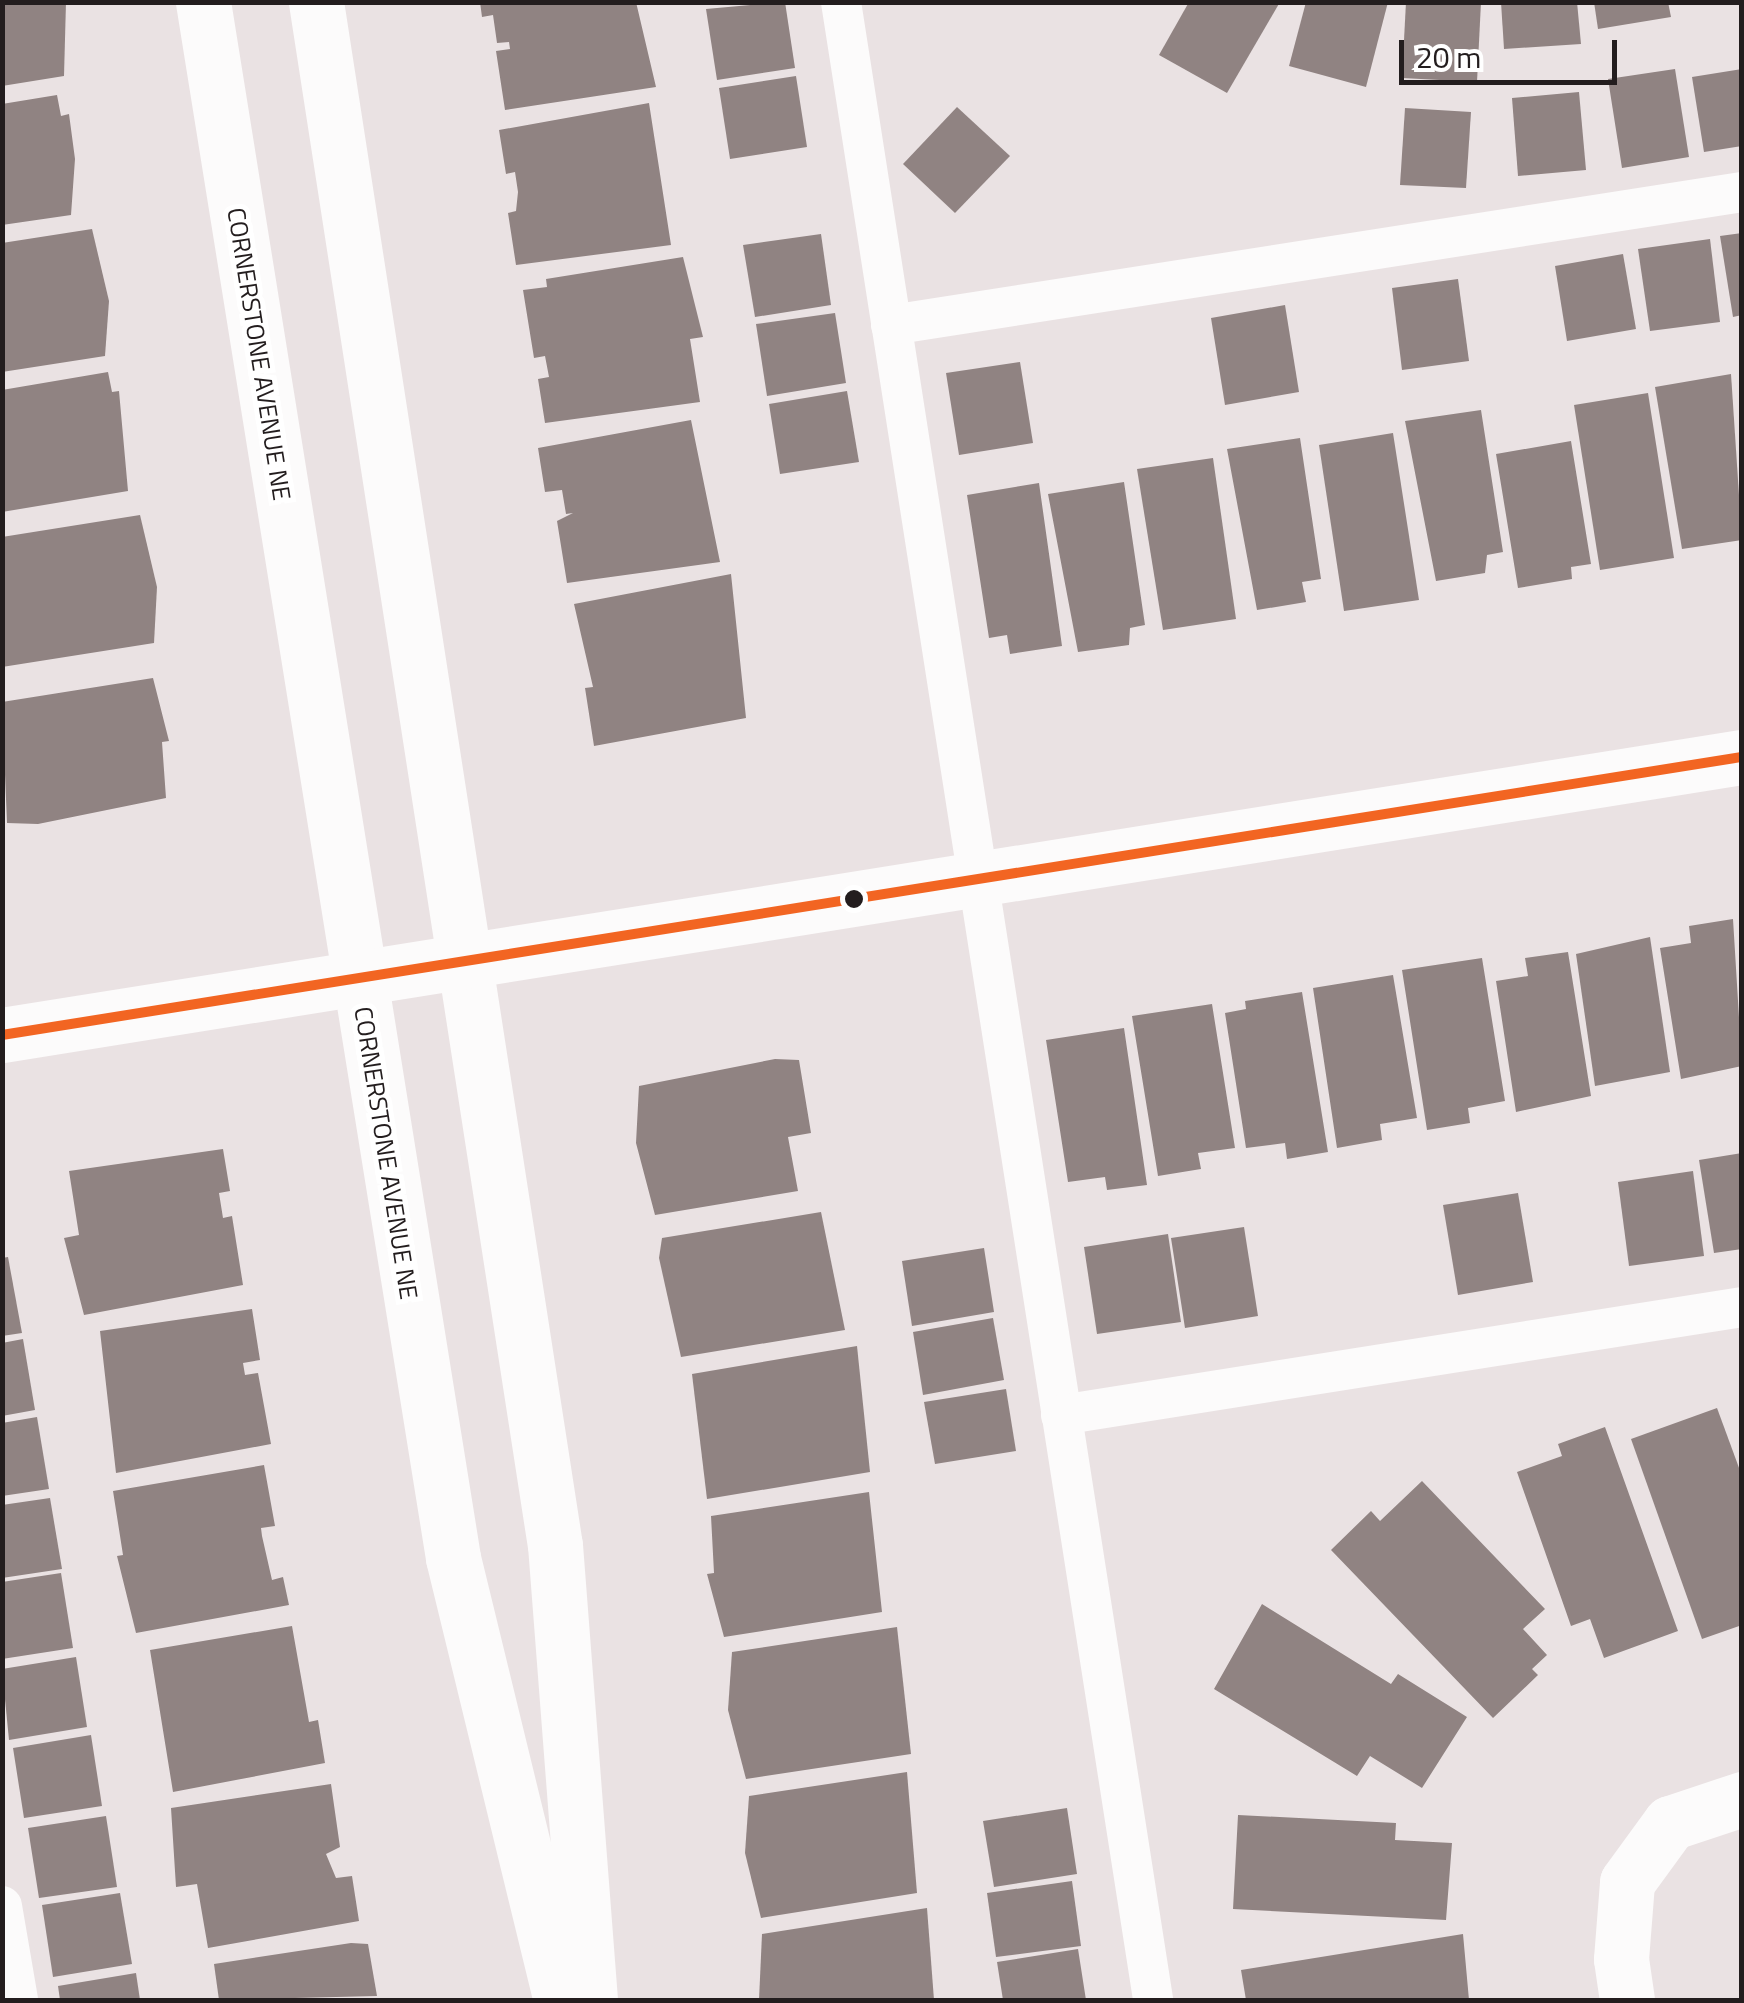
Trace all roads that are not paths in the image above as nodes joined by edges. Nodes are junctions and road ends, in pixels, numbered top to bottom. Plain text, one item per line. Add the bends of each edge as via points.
1 (203, 2) edge
2 (316, 2) edge
3 (841, 2) edge
4 (1742, 192) edge
5 (890, 324) junction
6 (1742, 756) edge
7 (978, 882) junction
8 (469, 966) junction
9 (358, 980) junction
10 (2, 1035) edge
11 (1742, 1307) edge
12 (1061, 1414) junction
13 (1742, 1799) edge
14 (2, 1906) edge
15 (18, 2000) edge
16 (561, 2000) edge
17 (590, 2000) edge
18 (1153, 2000) edge
19 (1627, 2000) edge

1 - 9 street, CORNERSTONE AVENUE NE
2 - 8 street
3 - 5 lane
4 - 5 lane
5 - 7 lane
6 - 7 street
7 - 8 street
7 - 12 lane
8 - 9 street
8 - 17 street via 555,1546
9 - 10 street
9 - 16 street, CORNERSTONE AVENUE NE via 453,1558
11 - 12 lane
12 - 18 lane
13 - 19 street via 1670,1823 1627,1882 1621,1960
14 - 15 lane

